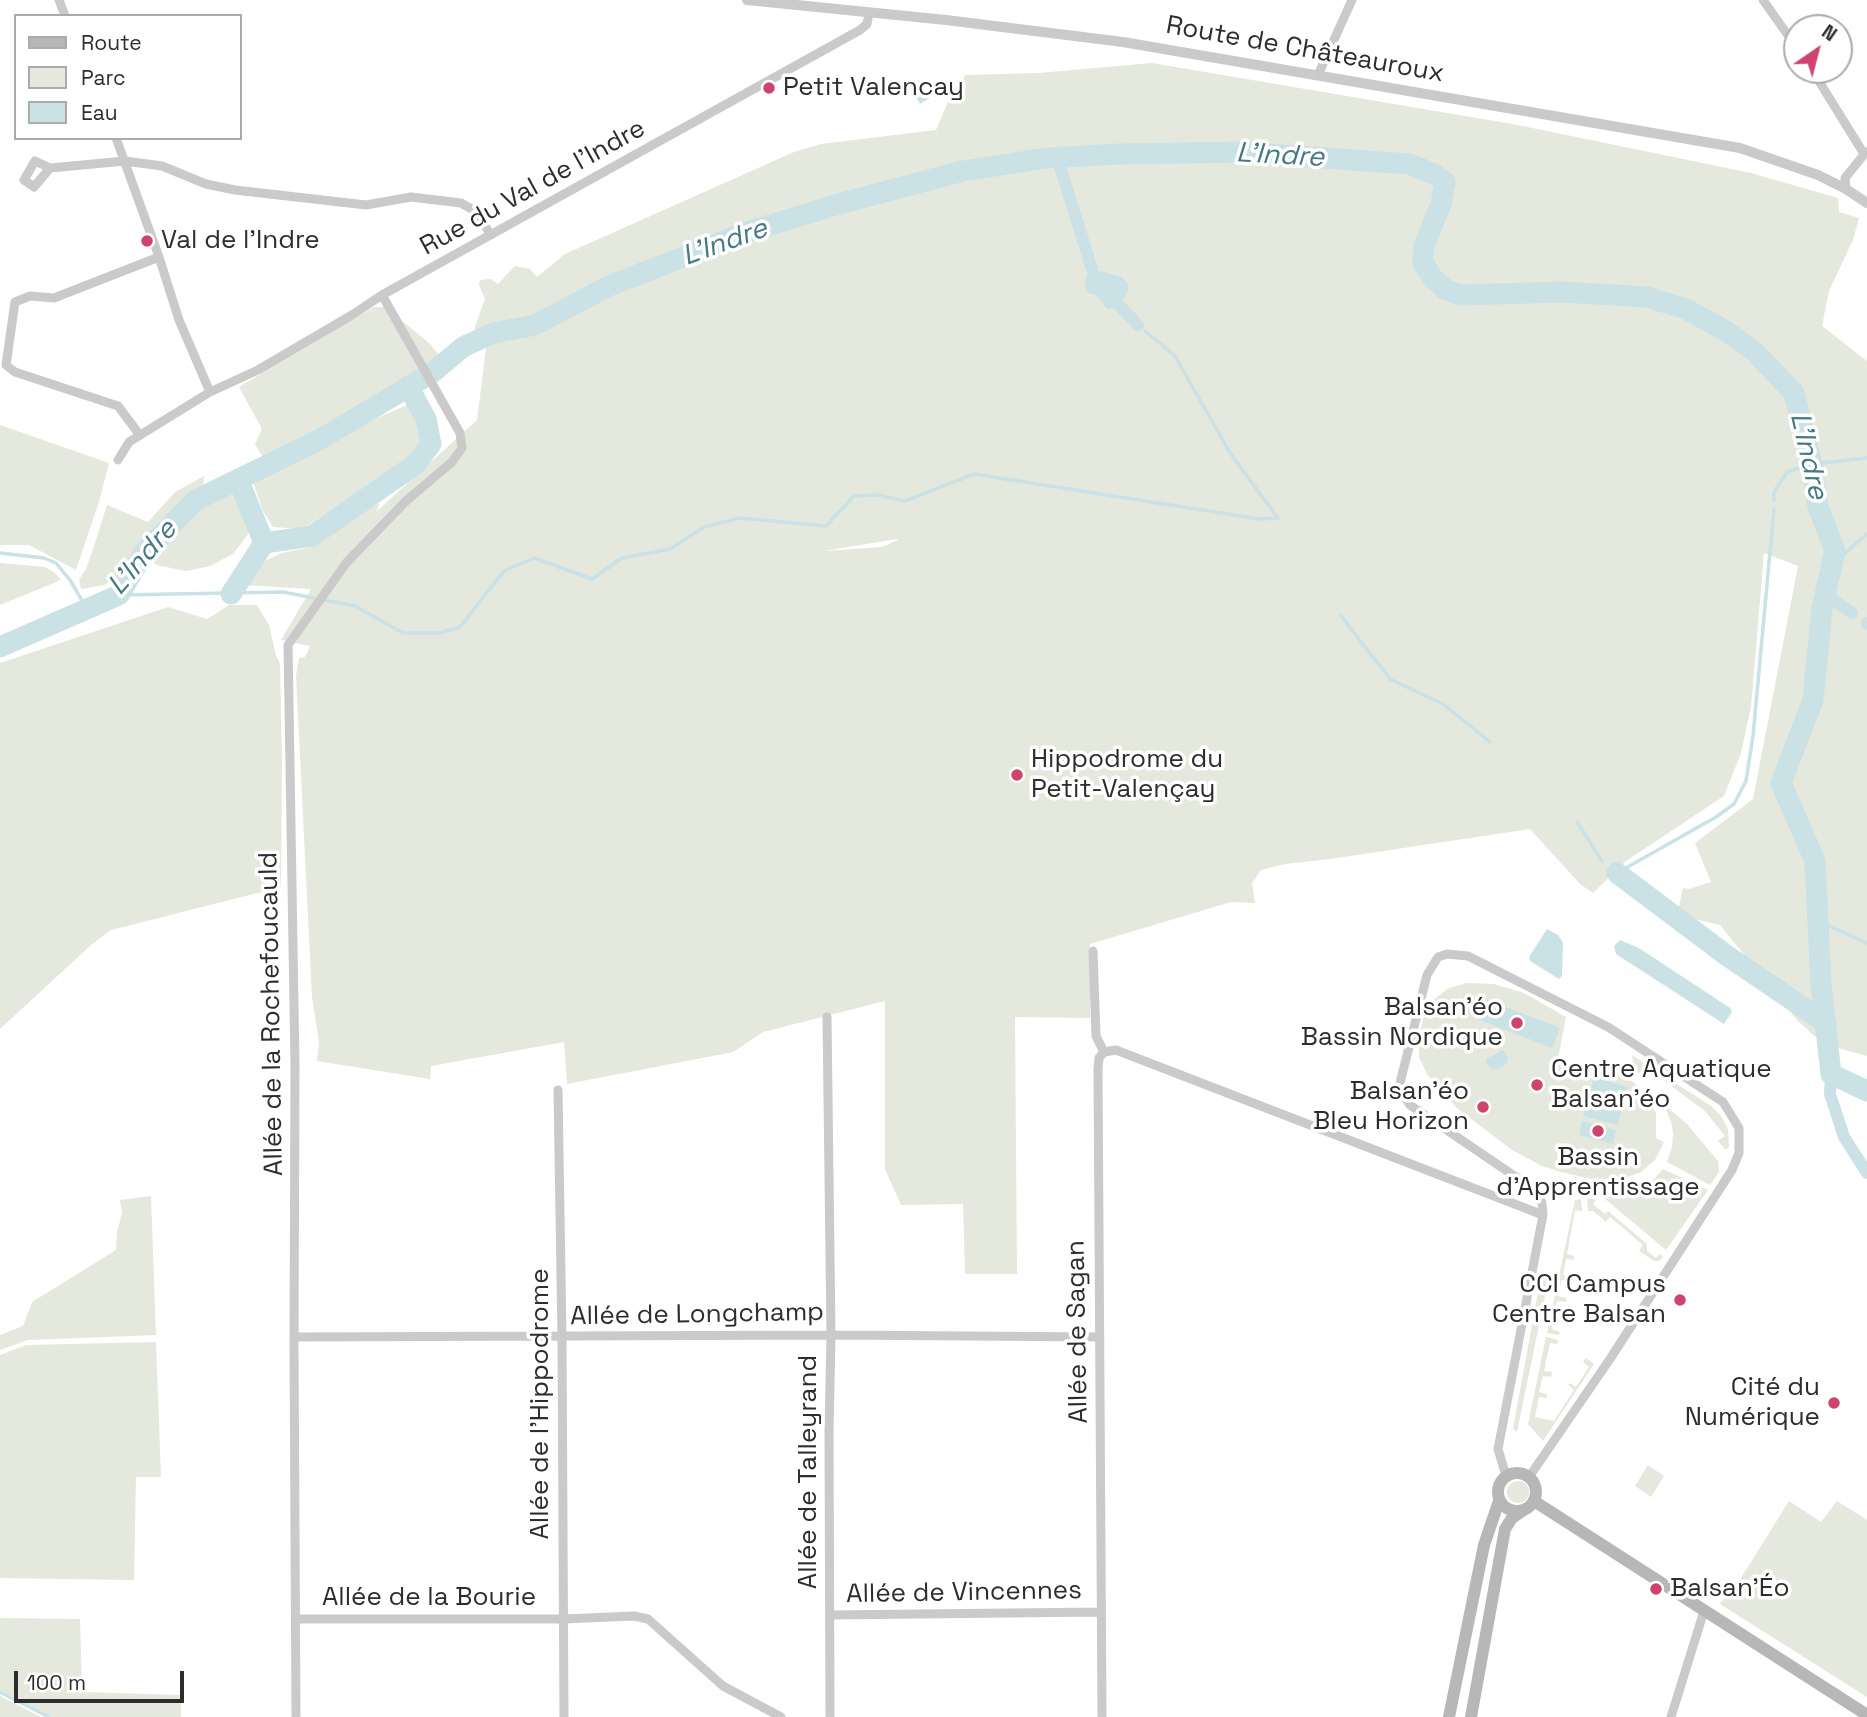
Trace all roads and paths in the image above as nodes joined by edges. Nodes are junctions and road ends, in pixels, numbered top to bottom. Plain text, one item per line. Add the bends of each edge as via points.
1 (747, 0) edge
2 (1352, 0) edge
3 (1763, 0) edge
4 (869, 13) junction
5 (1783, 28) edge
6 (1318, 75) junction
7 (1821, 84) edge
8 (117, 140) edge
9 (1866, 152) edge
10 (125, 161) junction
11 (50, 168) dead end
12 (1846, 189) junction
13 (1867, 203) edge
14 (491, 235) junction
15 (159, 257) junction
16 (382, 295) junction
17 (210, 392) junction
18 (139, 434) junction
19 (118, 460) dead end
20 (1093, 951) dead end
21 (827, 1017) dead end
22 (1104, 1052) junction
23 (558, 1090) dead end
24 (1542, 1214) junction
25 (831, 1335) junction
26 (294, 1337) junction
27 (1100, 1337) junction
28 (562, 1338) junction
29 (1506, 1476) junction
30 (1529, 1477) junction
31 (1499, 1501) junction
32 (1529, 1505) junction
33 (1704, 1611) junction
34 (1099, 1612) junction
35 (830, 1615) junction
36 (296, 1619) junction
37 (563, 1619) junction
38 (1867, 1716) edge
39 (296, 1717) edge
40 (564, 1717) edge
41 (781, 1717) edge
42 (830, 1717) edge
43 (1102, 1717) edge
44 (1449, 1717) edge
45 (1471, 1717) edge
46 (1671, 1717) edge

1 - 4 street, Route de Châteauroux
2 - 6 street
3 - 5 street
4 - 6 street, Route de Châteauroux via 1123,42
4 - 14 street, Rue du Val de l'Indre via 860,30
6 - 12 street, Route de Châteauroux via 1741,148
7 - 9 street
8 - 10 street
9 - 12 street via 1844,178
10 - 11 street
10 - 14 street via 162,166 235,190 366,205 411,197 461,203 475,211
10 - 15 street
12 - 13 street, Route de Châteauroux
14 - 16 street, Rue du Val de l'Indre
15 - 17 street via 179,320
15 - 18 street via 54,298 30,296 15,302 6,365 118,406
16 - 17 street, Rue du Val de l'Indre via 258,370
16 - 26 street, Allée de la Rochefoucauld via 460,433 462,448 452,463 405,501 347,562 288,645
17 - 18 street, Rue du Val de l'Indre
18 - 19 street, Rue du Val de l'Indre
20 - 22 street, Allée de Sagan via 1096,1036
21 - 25 street, Allée de Talleyrand
22 - 24 street via 1116,1050
22 - 27 street, Allée de Sagan via 1098,1069
23 - 28 street, Allée de l'Hippodrome
24 - 29 street via 1498,1448
24 - 30 street via 1541,1197 1535,1190 1410,1105 1402,1093 1400,1083 1431,966 1438,957 1468,956 1623,1037 1723,1102 1739,1128 1739,1153 1732,1170
25 - 27 street, Allée de Longchamp
25 - 28 street, Allée de Longchamp
25 - 35 street, Allée de Talleyrand
26 - 28 street, Allée de Longchamp
26 - 36 street, Allée de la Rochefoucauld
27 - 34 street, Allée de Sagan
28 - 37 street, Allée de l'Hippodrome
29 - 30 main road via 1518,1473
29 - 31 main road via 1497,1490
30 - 32 main road via 1535,1488
31 - 32 main road via 1513,1511
31 - 44 main road via 1484,1545
32 - 33 main road
32 - 45 main road via 1505,1529
33 - 38 main road
33 - 46 street
34 - 35 street, Allée de Vincennes
34 - 43 street, Allée de Sagan
35 - 42 street, Allée de Talleyrand
36 - 37 street, Allée de la Bourie
36 - 39 street, Allée de la Rochefoucauld
37 - 40 street, Allée de l'Hippodrome
37 - 41 street, Allée de la Bourie via 648,1619 723,1686

